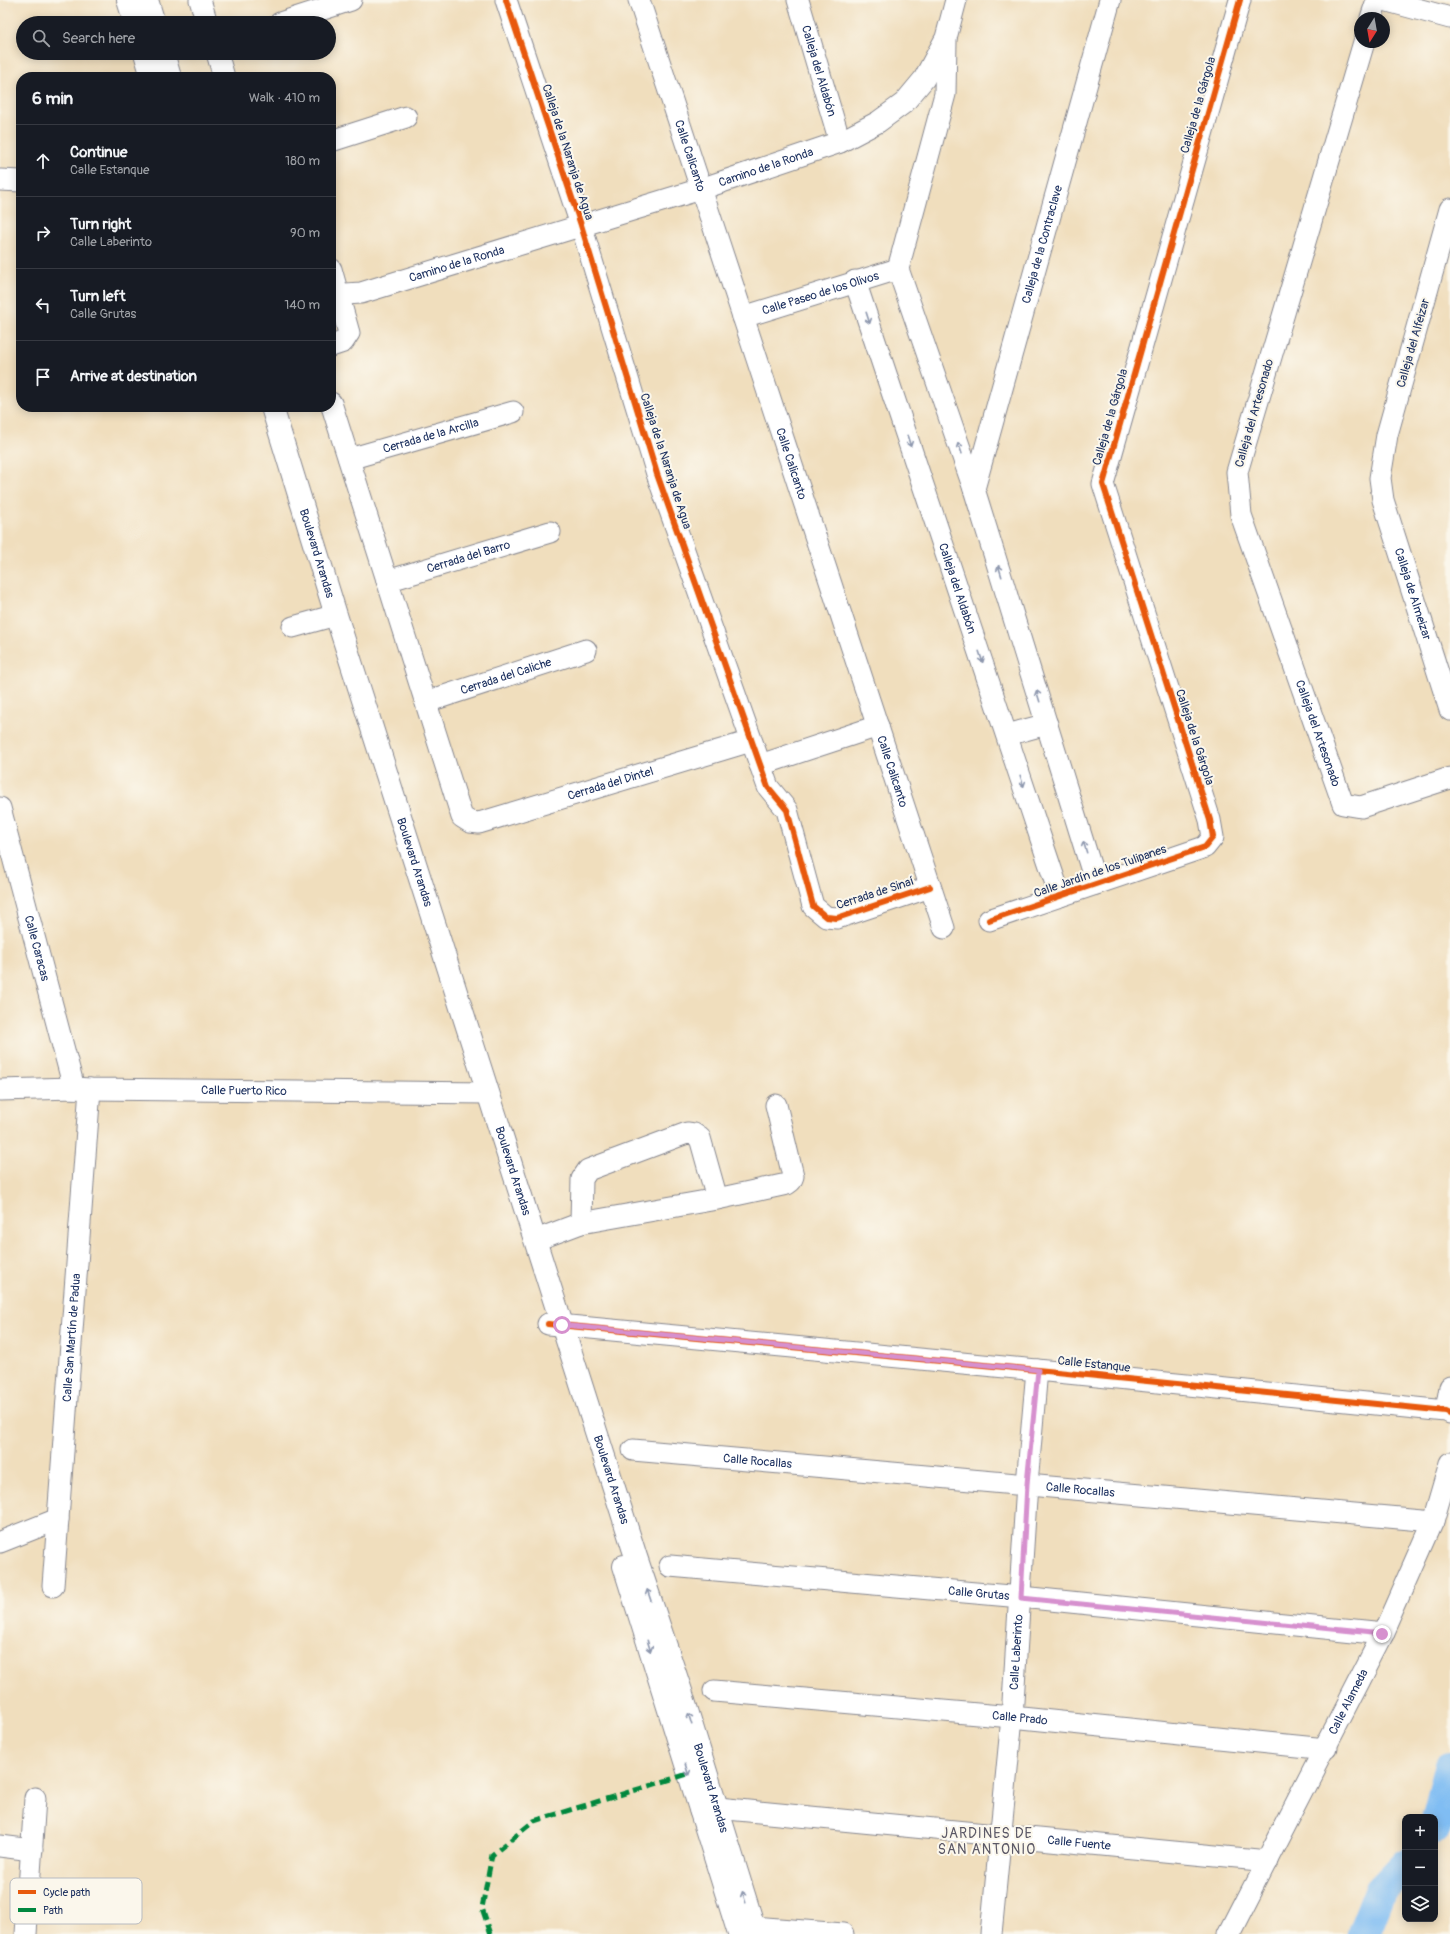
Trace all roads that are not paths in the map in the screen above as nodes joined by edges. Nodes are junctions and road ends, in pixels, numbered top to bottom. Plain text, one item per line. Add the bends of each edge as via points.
1 (128, 0) edge
2 (146, 0) edge
3 (200, 0) edge
4 (351, 0) edge
5 (506, 0) edge
6 (639, 0) edge
7 (798, 0) edge
8 (956, 0) edge
9 (1110, 0) edge
10 (1240, 0) edge
11 (1377, 0) edge
12 (1384, 0) edge
13 (1373, 12) edge
14 (133, 16) edge
15 (152, 16) edge
16 (205, 16) edge
17 (302, 16) edge
18 (1450, 18) edge
19 (946, 38) junction
20 (1362, 48) edge
21 (147, 60) edge
22 (165, 60) edge
23 (219, 60) edge
24 (151, 72) edge
25 (169, 72) edge
26 (223, 72) edge
27 (406, 117) dead end
28 (336, 139) edge
29 (840, 142) junction
30 (0, 180) edge
31 (16, 181) edge
32 (701, 189) junction
33 (1450, 209) edge
34 (581, 225) junction
35 (898, 269) junction
36 (855, 281) junction
37 (336, 303) edge
38 (743, 316) junction
39 (336, 344) edge
40 (260, 412) edge
41 (273, 412) edge
42 (334, 412) edge
43 (513, 412) dead end
44 (349, 459) junction
45 (1380, 478) joint
46 (974, 489) junction
47 (550, 532) dead end
48 (388, 581) junction
49 (331, 617) junction
50 (293, 627) dead end
51 (586, 650) dead end
52 (426, 702) junction
53 (1450, 710) edge
54 (1047, 724) junction
55 (878, 726) junction
56 (1007, 736) junction
57 (751, 741) junction
58 (760, 765) junction
59 (1450, 778) edge
60 (0, 808) edge
61 (1213, 836) joint
62 (1096, 884) junction
63 (930, 887) junction
64 (1060, 896) junction
65 (826, 917) joint
66 (989, 920) dead end
67 (944, 928) dead end
68 (82, 1089) junction
69 (0, 1090) edge
70 (482, 1093) junction
71 (776, 1105) dead end
72 (717, 1199) junction
73 (581, 1223) junction
74 (536, 1240) junction
75 (556, 1325) junction
76 (1038, 1370) junction
77 (1450, 1387) edge
78 (1448, 1412) edge
79 (633, 1450) dead end
80 (1450, 1463) edge
81 (1027, 1484) junction
82 (58, 1519) junction
83 (1432, 1521) junction
84 (0, 1542) edge
85 (670, 1566) dead end
86 (53, 1586) dead end
87 (1021, 1598) junction
88 (1382, 1634) junction
89 (714, 1691) dead end
90 (1012, 1717) junction
91 (1326, 1749) junction
92 (35, 1798) dead end
93 (709, 1810) junction
94 (1000, 1834) junction
95 (0, 1846) edge
96 (32, 1850) junction
97 (1267, 1861) junction
98 (30, 1878) edge
99 (27, 1924) edge
100 (749, 1932) edge
101 (26, 1934) edge
102 (843, 1934) edge
103 (991, 1934) edge
104 (1229, 1934) edge

1 - 14 main road
2 - 15 main road
3 - 16 street
4 - 17 street
5 - 34 street, Calleja de la Naranja de Agua
6 - 32 street, Calle Calicanto
7 - 29 street, Calleja del Aldabón
8 - 19 street, Camino de la Ronda
9 - 46 street, Calleja de la Contraclave
10 - 61 street, Calleja de la Gárgola via 1103,484
11 - 13 street
12 - 18 street
19 - 29 street, Camino de la Ronda via 924,79 904,103 878,122
19 - 35 street, Camino de la Ronda via 945,94
20 - 59 street, Calleja del Artesonado via 1237,472 1241,515 1343,804 1361,807
21 - 24 main road
22 - 25 main road
23 - 26 street
27 - 28 street
29 - 32 street, Camino de la Ronda
30 - 31 street
32 - 34 street, Camino de la Ronda
32 - 38 street, Calle Calicanto
33 - 45 street, Calleja del Alfeizar via 1387,435
34 - 37 street, Camino de la Ronda
34 - 57 street, Calleja de la Naranja de Agua via 657,474
35 - 36 street, Calle Paseo de los Olivos
46 -> 35 street
36 - 38 street, Calle Paseo de los Olivos
36 -> 56 street, Calleja del Aldabón
37 - 39 street via 349,333 343,342
38 - 55 street, Calle Calicanto
40 - 49 main road, Boulevard Arandas
41 - 49 main road, Boulevard Arandas
42 - 44 street
43 - 44 street, Cerrada de la Arcilla
44 - 48 street
45 - 53 street, Calleja de Almeizar via 1383,500
54 -> 46 street
47 - 48 street, Cerrada del Barro
48 - 52 street
49 - 50 street
49 - 70 main road, Boulevard Arandas
51 - 52 street, Cerrada del Caliche
52 - 57 street, Cerrada del Dintel via 462,817 470,822 479,823
54 - 56 street
62 -> 54 street
55 - 58 street
55 - 63 street, Calle Calicanto
56 -> 64 street, Calleja del Aldabón
57 - 58 street, Calleja de la Naranja de Agua
58 - 65 street, Calleja de la Naranja de Agua via 768,787 787,810 813,906
60 - 68 street, Calle Caracas
61 - 62 street, Calle Jardín de los Tulipanes via 1205,847
62 - 64 street, Calle Jardín de los Tulipanes
63 - 65 street, Cerrada de Sinaí via 837,918
63 - 67 street, Calle Calicanto
64 - 66 street, Calle Jardín de los Tulipanes
68 - 69 street, Calle Puerto Rico
68 - 70 street, Calle Puerto Rico
68 - 82 street, Calle San Martín de Padua
70 - 74 main road, Boulevard Arandas
70 - 75 main road, Boulevard Arandas
71 - 72 street via 793,1176 791,1181
72 - 73 street
72 - 73 street via 700,1138 687,1133 588,1170 582,1179
73 - 74 street
74 - 75 main road, Boulevard Arandas
75 - 76 street, Calle Estanque
75 - 93 main road, Boulevard Arandas via 682,1691
76 - 78 street, Calle Estanque
76 - 81 street, Calle Laberinto
77 - 78 street
79 - 81 street, Calle Rocallas
80 - 83 street, Calle Alameda
81 - 83 street, Calle Rocallas
81 - 87 street, Calle Laberinto
82 - 84 street
82 - 86 street, Calle San Martín de Padua
83 - 88 street, Calle Alameda
85 - 87 street, Calle Grutas
87 - 88 street, Calle Grutas
87 - 90 street, Calle Laberinto
88 - 91 street, Calle Alameda
89 - 90 street, Calle Prado
90 - 91 street, Calle Prado
90 - 94 street, Calle Laberinto
91 - 97 street, Calle Alameda
92 - 96 street
93 - 94 street, Calle Fuente
93 - 100 main road, Boulevard Arandas
94 - 97 street, Calle Fuente
94 - 103 street, Calle Laberinto
95 - 96 street
96 - 98 street
97 - 104 street, Calle Alameda
99 - 101 street
100 - 102 street

